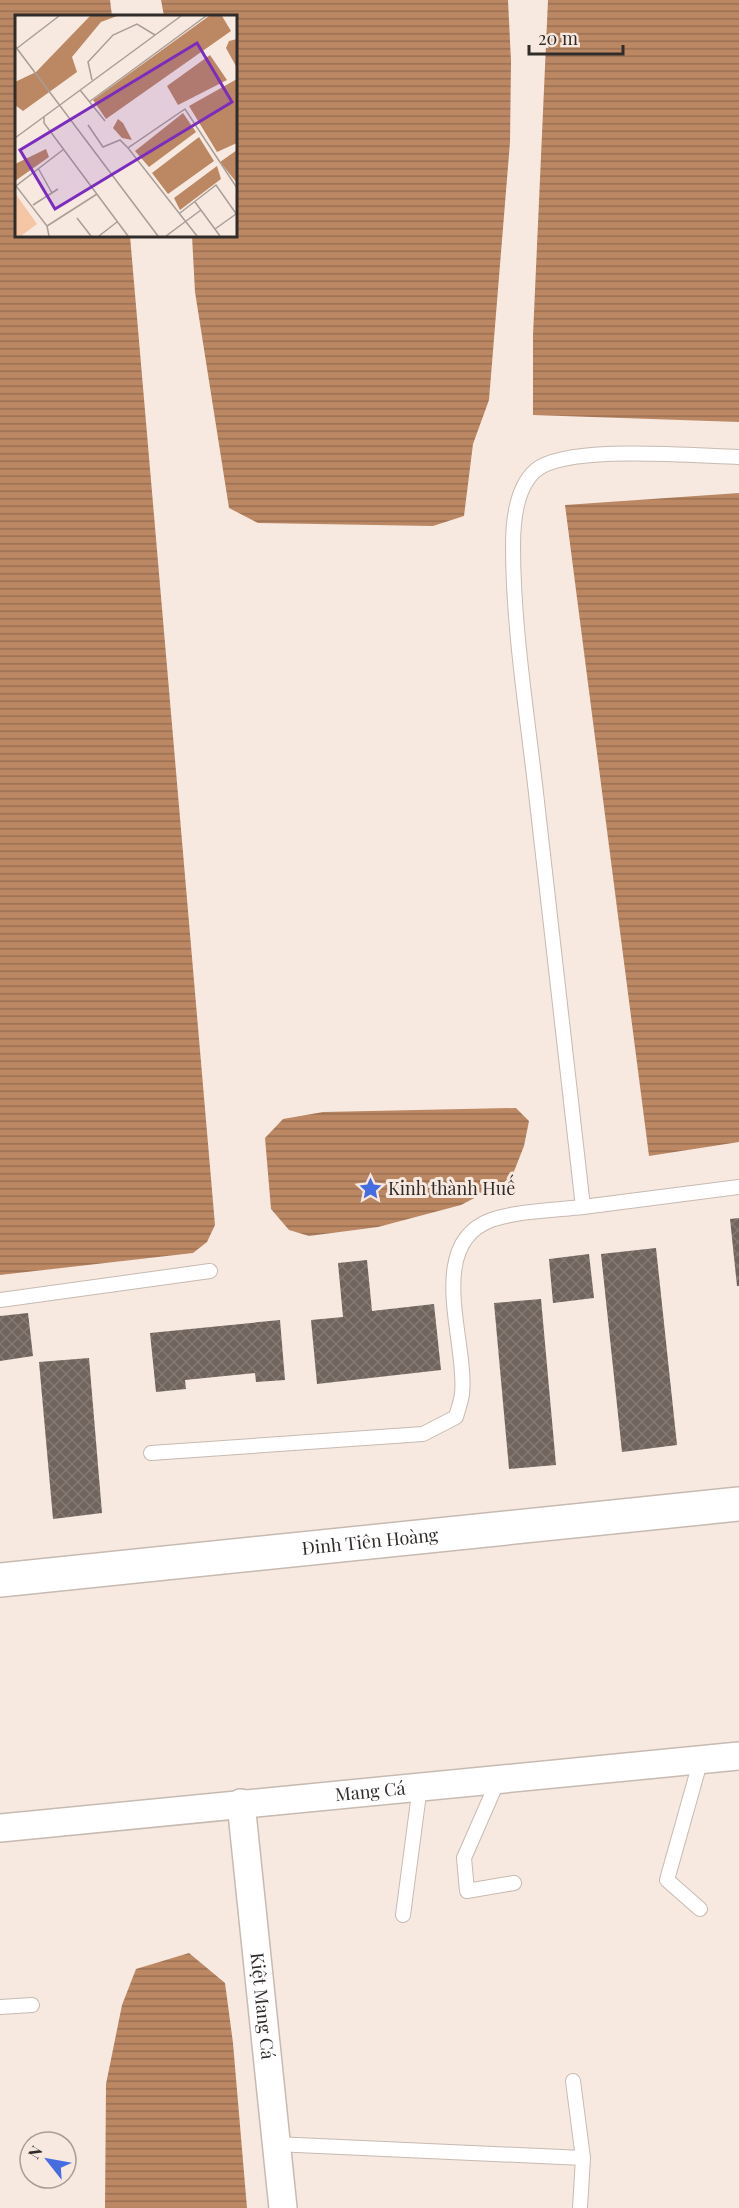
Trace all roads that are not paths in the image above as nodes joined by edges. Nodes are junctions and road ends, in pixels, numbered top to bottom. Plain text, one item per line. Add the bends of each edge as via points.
1 (739, 457) edge
2 (739, 1187) edge
3 (583, 1207) junction
4 (210, 1271) dead end
5 (0, 1300) edge
6 (151, 1453) dead end
7 (739, 1504) edge
8 (0, 1580) edge
9 (739, 1756) edge
10 (702, 1759) junction
11 (499, 1778) junction
12 (420, 1786) junction
13 (241, 1803) junction
14 (0, 1828) edge
15 (514, 1883) dead end
16 (700, 1909) dead end
17 (403, 1915) dead end
18 (32, 2005) dead end
19 (0, 2007) edge
20 (573, 2081) dead end
21 (275, 2144) junction
22 (583, 2158) junction
23 (283, 2208) edge
24 (580, 2208) edge

1 - 3 lane via 584,454 536,470 522,488 516,510 513,545 524,682
2 - 3 lane
3 - 6 lane via 491,1221 469,1235 459,1253 453,1279 462,1393 456,1417 437,1429 423,1434
4 - 5 lane
7 - 8 main road, Đinh Tiên Hoàng
9 - 10 street, Mang Cá
10 - 11 street, Mang Cá
10 - 16 lane via 668,1880
11 - 12 street, Mang Cá
11 - 15 lane via 464,1858 467,1891
12 - 13 street, Mang Cá
12 - 17 lane
13 - 14 street, Mang Cá
13 - 21 street, Kiệt Mang Cá
18 - 19 lane
20 - 22 lane
21 - 22 lane
21 - 23 street, Kiệt Mang Cá
22 - 24 lane

